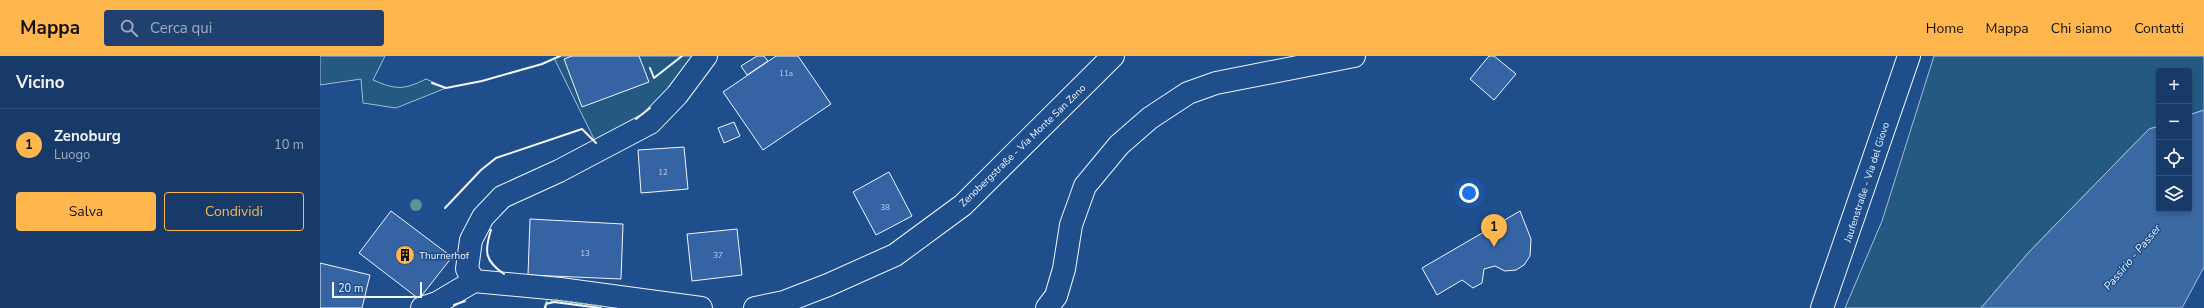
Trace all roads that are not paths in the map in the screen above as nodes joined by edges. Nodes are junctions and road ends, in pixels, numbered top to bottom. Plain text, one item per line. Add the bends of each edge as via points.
1 (706, 56) edge
2 (1113, 56) edge
3 (1354, 56) edge
4 (1909, 56) edge
5 (474, 281) junction
6 (422, 308) edge
7 (701, 308) edge
8 (754, 308) edge
9 (1047, 308) edge
10 (1822, 308) edge

1 - 5 street via 650,123 559,171 502,197 484,217 471,240 467,269
2 - 8 street, Zenobergstraße - Via Monte San Zeno via 963,205 895,255 784,302
3 - 9 street via 1216,83 1188,93 1150,118 1119,145 1085,186 1071,225 1064,269 1056,296
4 - 10 street, Jaufenstraße - Via del Giovo
5 - 6 street via 437,303
5 - 7 street via 560,289

